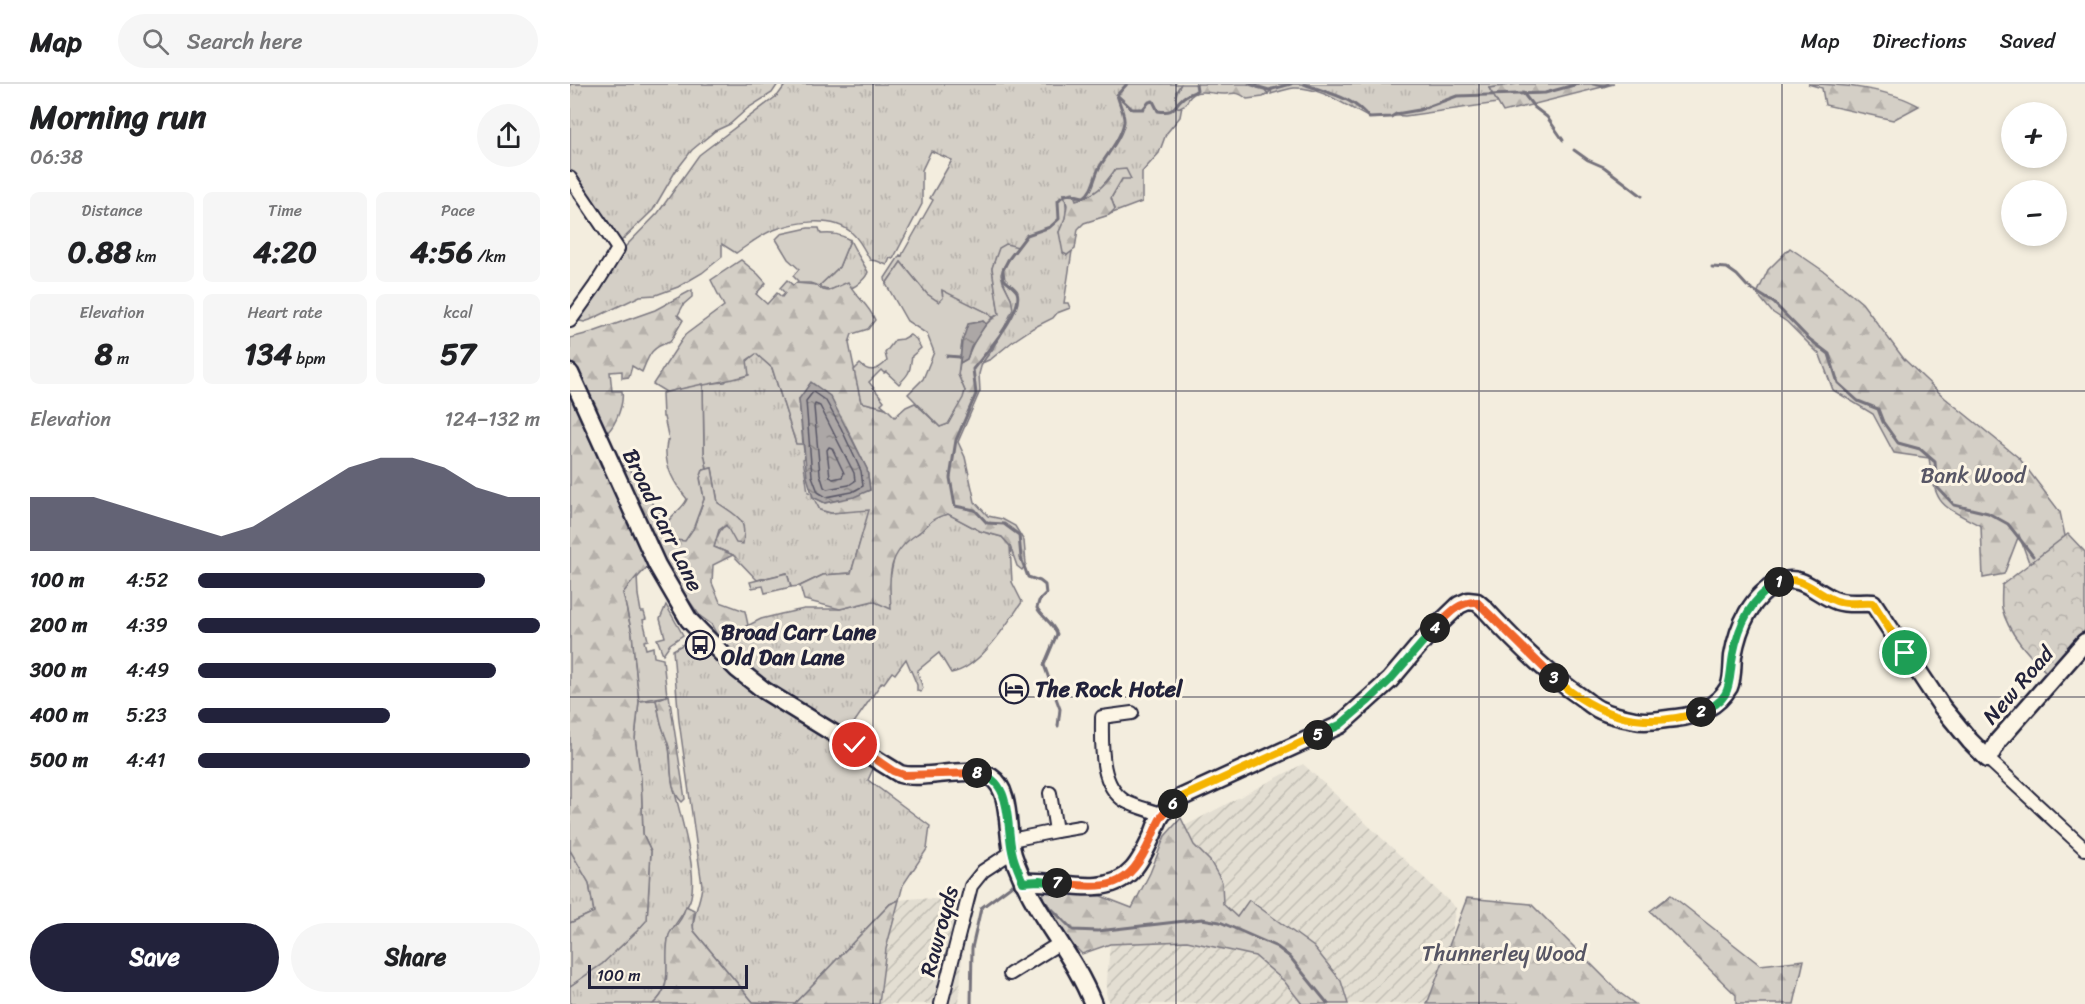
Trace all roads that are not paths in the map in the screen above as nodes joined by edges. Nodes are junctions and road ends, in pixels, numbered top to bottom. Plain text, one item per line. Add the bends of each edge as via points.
1 (570, 178) edge
2 (570, 321) edge
3 (570, 373) edge
4 (2085, 642) edge
5 (1132, 713) dead end
6 (1988, 759) junction
7 (1050, 793) dead end
8 (1161, 814) junction
9 (1080, 827) dead end
10 (1056, 831) junction
11 (1011, 846) junction
12 (2085, 849) edge
13 (1023, 883) junction
14 (1060, 943) junction
15 (1010, 974) dead end
16 (941, 1004) edge
17 (1093, 1004) edge

1 - 2 street via 618,249
3 - 11 street, Broad Carr Lane via 657,565 693,625 765,691 900,774 973,773 991,777 1004,797
4 - 6 street, New Road via 1998,741
5 - 8 street via 1102,717 1107,775 1113,789 1125,801
6 - 8 street via 1942,707 1873,603 1838,602 1795,579 1765,590 1754,602 1743,624 1733,655 1730,684 1722,699 1705,711 1683,717 1637,721 1600,710 1556,680 1484,608 1468,601 1453,610 1390,680 1340,725 1180,798
6 - 12 street
7 - 10 street
8 - 13 street via 1135,870 1120,880 1095,887
9 - 10 street
10 - 11 street
11 - 13 street, Broad Carr Lane
11 - 16 street, Rawroyds via 971,886
13 - 14 street, Broad Carr Lane
14 - 15 street
14 - 17 street, Broad Carr Lane

